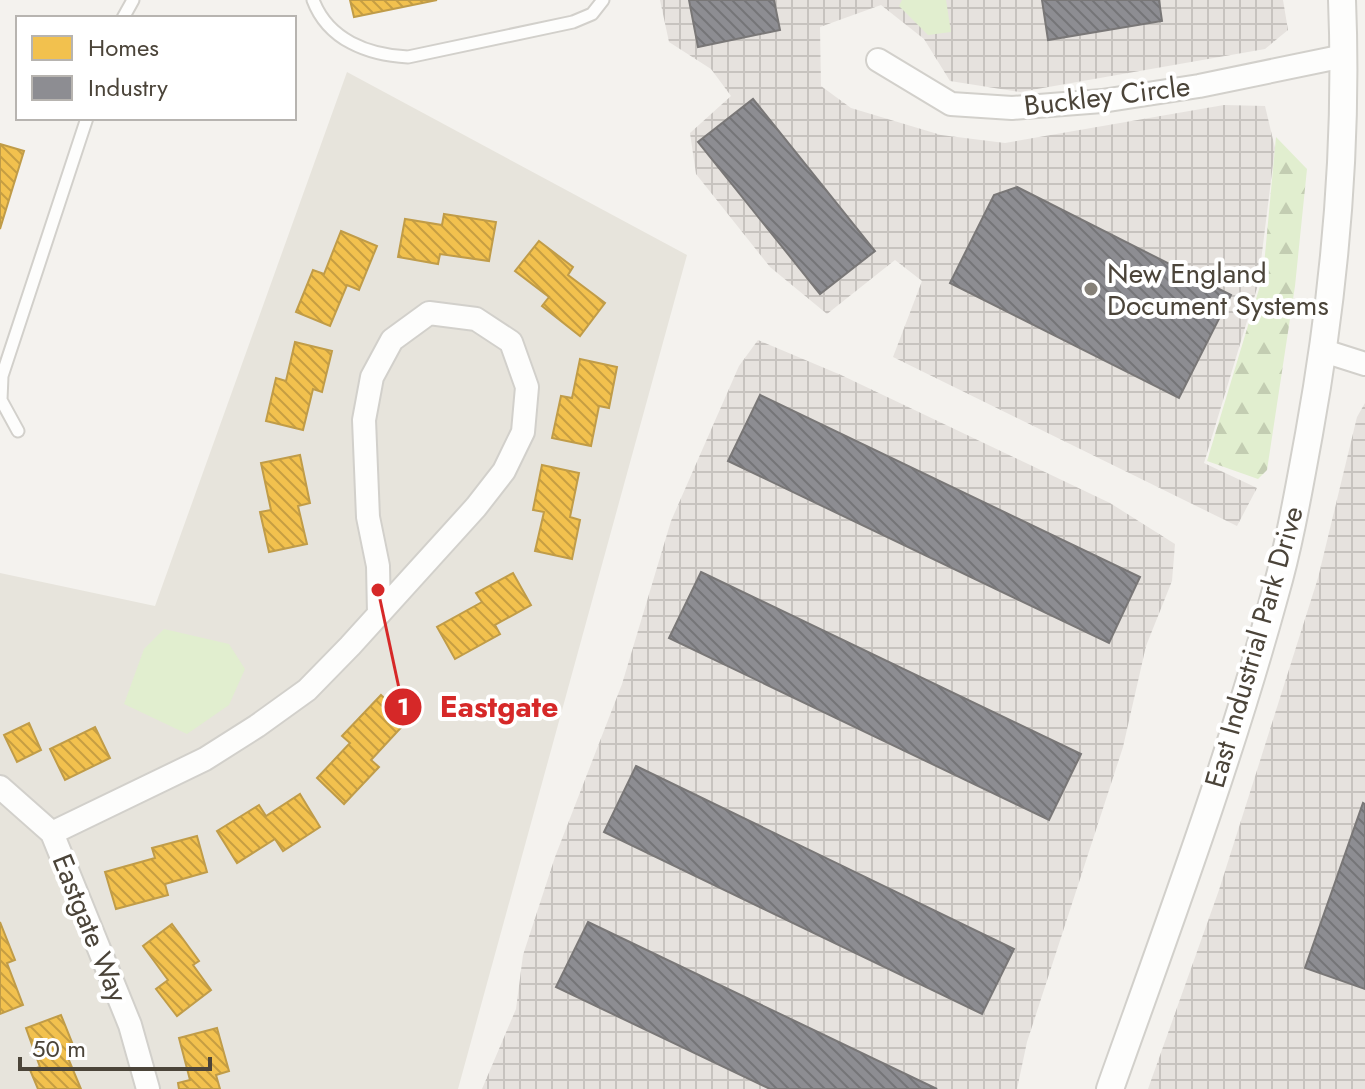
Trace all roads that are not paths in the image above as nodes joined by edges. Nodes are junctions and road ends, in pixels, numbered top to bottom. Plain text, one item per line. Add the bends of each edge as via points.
1 (313, 0) edge
2 (603, 0) edge
3 (1342, 0) edge
4 (1344, 56) junction
5 (878, 60) dead end
6 (86, 120) edge
7 (1324, 351) junction
8 (1365, 364) edge
9 (18, 431) dead end
10 (379, 614) junction
11 (0, 787) edge
12 (52, 833) junction
13 (148, 1089) edge
14 (1110, 1089) edge

1 - 2 lane via 332,31 387,56 408,57 573,22 592,14
3 - 4 street, East Industrial Park Drive
4 - 5 street, Buckley Circle via 1102,101 1012,108 951,104
4 - 7 street, East Industrial Park Drive via 1344,144
6 - 9 lane via 2,376 1,400
7 - 8 street
7 - 14 street, East Industrial Park Drive via 1276,594
10 - 10 street via 476,507 504,471 523,432 527,387 511,342 476,319 429,313 392,340 372,377 364,420 364,464
10 - 12 street via 307,690 257,726 205,759
11 - 12 street, Eastgate Way
12 - 13 street, Eastgate Way via 130,1025

